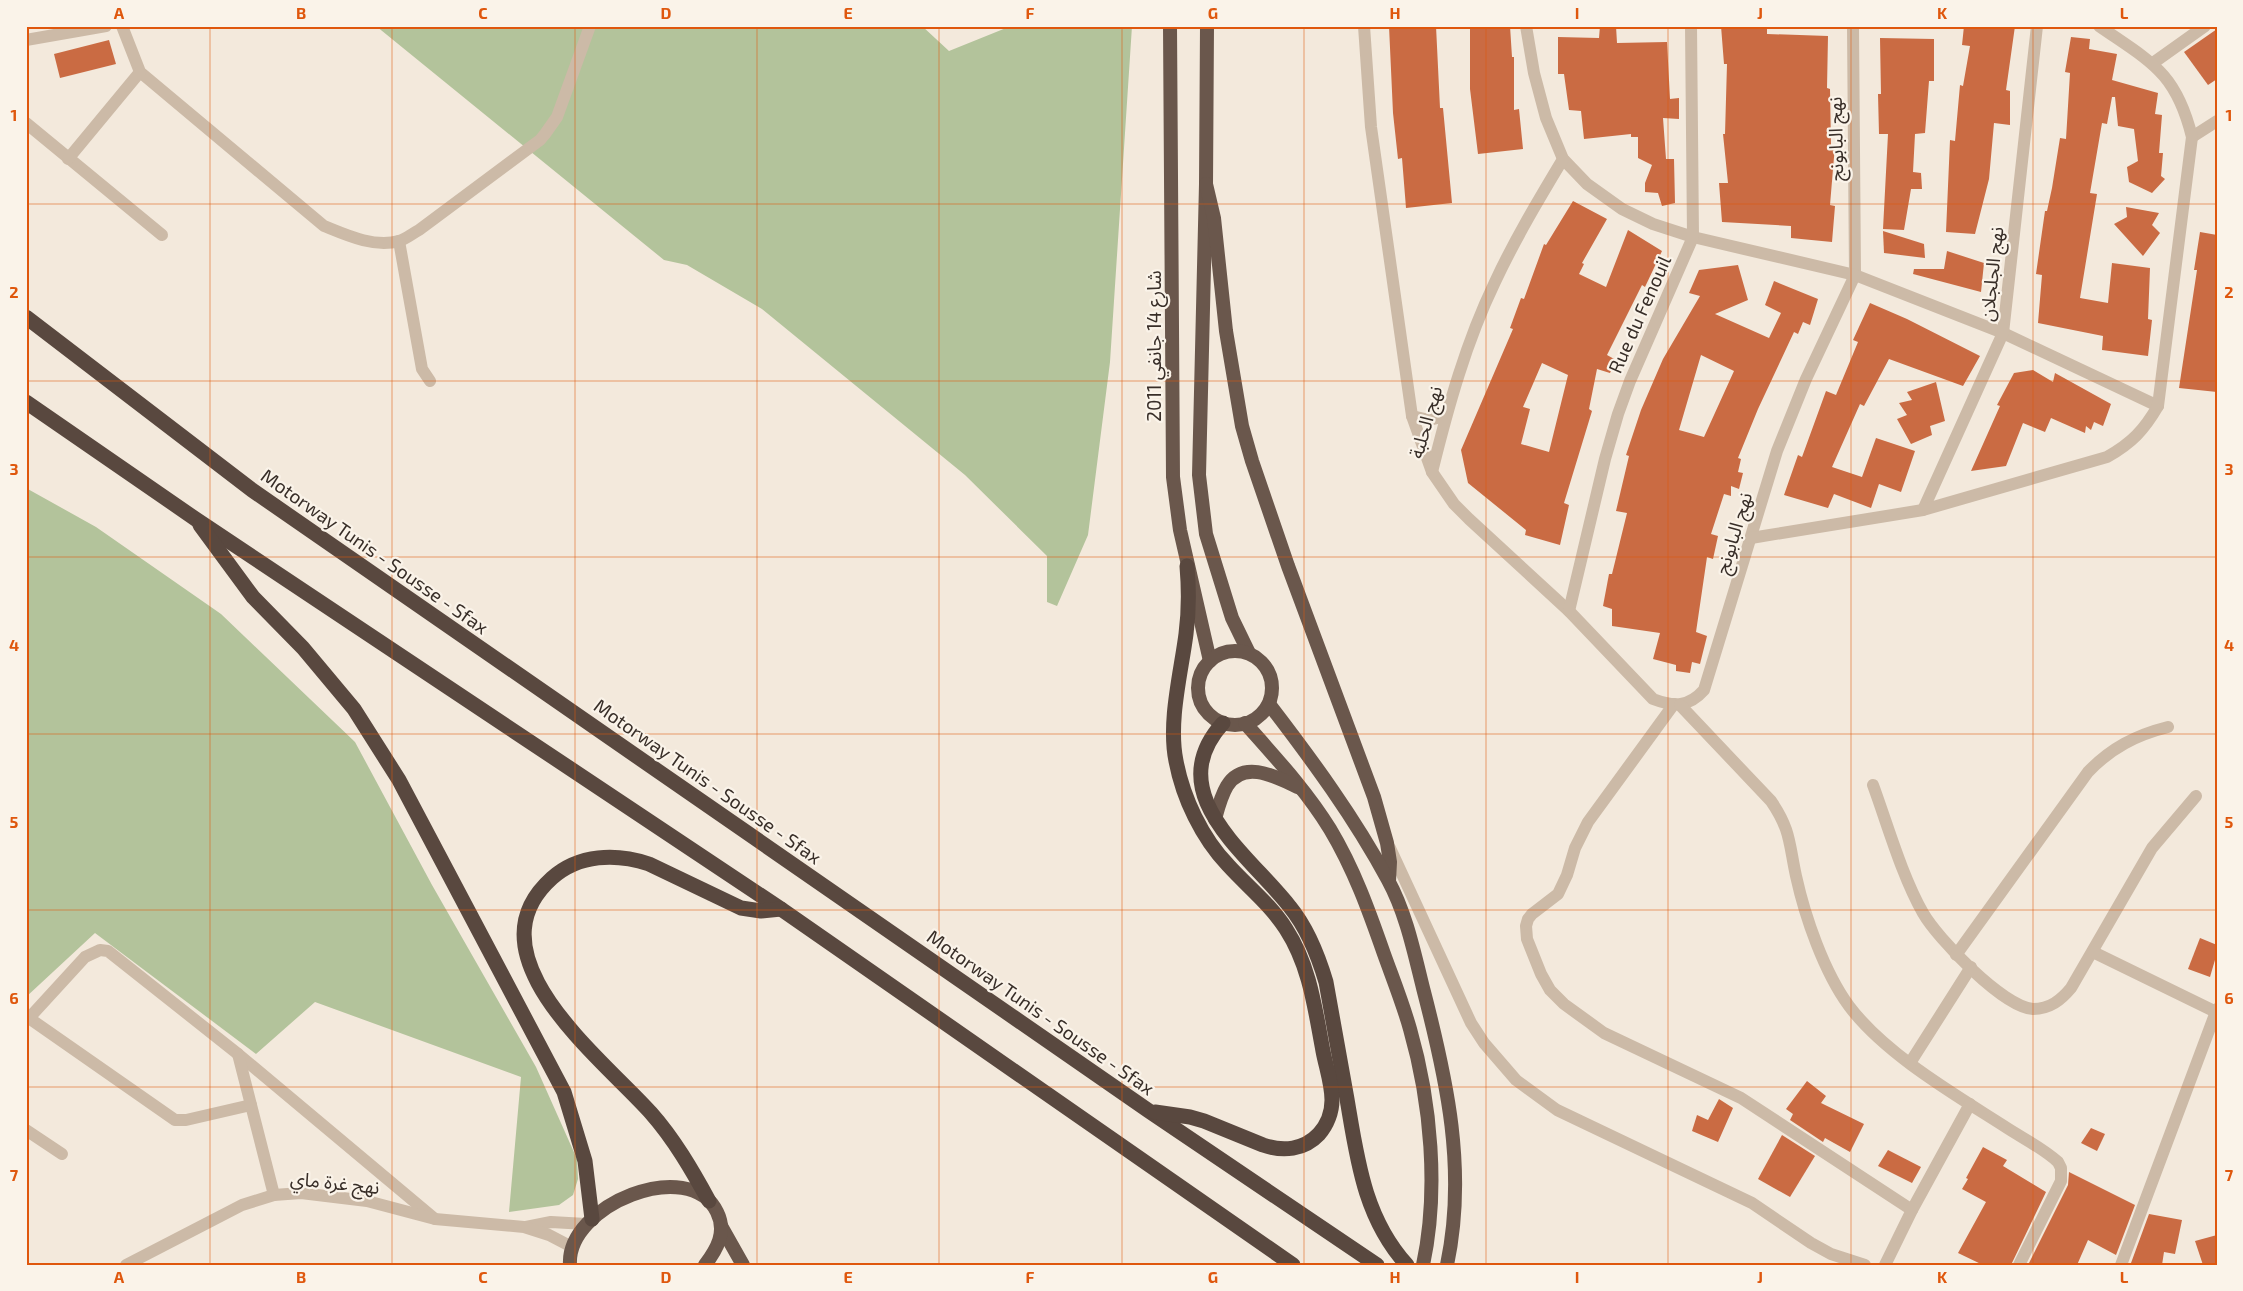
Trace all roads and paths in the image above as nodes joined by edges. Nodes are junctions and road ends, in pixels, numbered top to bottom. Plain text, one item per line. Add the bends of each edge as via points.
1 (106, 26) edge
2 (122, 26) edge
3 (590, 26) edge
4 (1170, 26) edge
5 (1207, 26) edge
6 (1364, 26) edge
7 (1526, 26) edge
8 (1691, 26) edge
9 (1853, 26) edge
10 (2037, 26) edge
11 (2099, 26) edge
12 (2205, 26) edge
13 (26, 40) edge
14 (2153, 63) junction
15 (140, 72) junction
16 (2217, 121) edge
17 (26, 123) edge
18 (2192, 137) junction
19 (68, 159) junction
20 (1563, 159) junction
21 (1206, 184) junction
22 (162, 235) dead end
23 (1693, 237) junction
24 (399, 241) junction
25 (1855, 275) junction
26 (26, 317) edge
27 (2003, 333) junction
28 (430, 381) dead end
29 (26, 402) edge
30 (2158, 406) junction
31 (1412, 416) junction
32 (1446, 416) junction
33 (1432, 472) junction
34 (1923, 510) junction
35 (197, 520) junction
36 (1751, 538) junction
37 (1188, 566) junction
38 (1569, 611) junction
39 (1249, 653) junction
40 (1210, 661) junction
41 (1269, 704) junction
42 (1677, 704) junction
43 (1223, 722) junction
44 (1245, 723) junction
45 (2168, 727) dead end
46 (1873, 785) dead end
47 (1303, 790) junction
48 (2196, 796) dead end
49 (1215, 819) junction
50 (1387, 843) junction
51 (1389, 881) junction
52 (781, 909) junction
53 (2093, 952) junction
54 (1956, 955) junction
55 (1971, 967) junction
56 (2216, 1010) edge
57 (28, 1016) edge
58 (238, 1054) junction
59 (1910, 1063) junction
60 (1970, 1104) junction
61 (251, 1105) junction
62 (1149, 1111) junction
63 (26, 1130) edge
64 (62, 1154) dead end
65 (274, 1195) junction
66 (709, 1201) junction
67 (1912, 1210) junction
68 (435, 1219) junction
69 (589, 1222) junction
70 (721, 1226) junction
71 (524, 1227) junction
72 (572, 1247) junction
73 (126, 1265) edge
74 (570, 1265) edge
75 (706, 1265) edge
76 (743, 1265) edge
77 (1293, 1265) edge
78 (1377, 1265) edge
79 (1407, 1265) edge
80 (1423, 1265) edge
81 (1447, 1265) edge
82 (1865, 1265) edge
83 (1885, 1265) edge
84 (2020, 1265) edge
85 (2121, 1265) edge

1 - 13 street
2 - 15 street
3 - 24 street via 557,117 540,140 420,230
4 - 37 highway, شارع 14 جانفي 2011 via 1173,477
5 - 21 highway
6 - 31 street, نهج الحلبة via 1371,127
7 - 20 street via 1546,118
8 - 23 street, Rue du Fenouil
9 - 25 street, نهج البابونج
10 - 27 street, نهج الجلجلان
11 - 14 street
12 - 14 street
14 - 18 street via 2173,87 2185,110
15 - 19 street
15 - 24 street via 324,226 355,239
16 - 18 street
17 - 19 street
18 - 30 street
19 - 22 street
20 - 23 street via 1587,184 1622,209 1653,224
20 - 32 street, نهج الحلبة via 1526,220 1494,283
21 - 39 highway via 1199,448 1201,502 1206,534 1228,606
21 - 50 highway via 1214,218 1228,341 1242,426 1288,566 1374,797
23 - 25 street
23 - 38 street, Rue du Fenouil via 1618,414
24 - 28 street via 422,369
25 - 27 street
25 - 36 street, نهج البابونج via 1806,379 1777,451
26 - 62 highway, Motorway Tunis - Sousse - Sfax via 252,490
27 - 30 street
27 - 34 street, نهج الجلجلان
29 - 35 highway
30 - 34 street via 2140,433 2107,457
31 - 32 street via 1429,420
31 - 33 street, نهج الحلبة
32 - 33 street, نهج الحلبة
33 - 38 street via 1454,504
34 - 36 street
35 - 52 highway
35 - 69 highway via 253,596 303,648 354,709 399,780 564,1092 585,1161
36 - 42 street, نهج البابونج via 1704,690 1695,700
37 - 40 highway, شارع 14 جانفي 2011
37 - 62 highway via 1188,609 1174,730 1176,762 1204,833 1226,863 1275,914 1297,949 1309,981 1332,1100 1326,1124 1319,1134 1299,1147 1287,1149 1263,1146 1190,1117
38 - 42 street via 1653,699
39 - 40 highway via 1228,651
39 - 41 highway via 1268,669 1272,680
40 - 43 highway via 1203,670 1198,690 1206,710
41 - 44 highway via 1255,719
41 - 51 highway via 1352,819
42 - 59 street via 1771,801 1784,819 1796,877 1817,944 1831,976 1867,1026
42 - 67 street via 1591,817 1558,894 1528,920 1527,939 1541,974 1550,990 1564,1004 1604,1033 1742,1098
43 - 44 highway
43 - 49 highway via 1208,744 1201,768 1204,793
44 - 47 highway
45 - 54 street via 2120,745 2088,772
46 - 54 street via 1915,896 1932,926
47 - 49 highway via 1262,772 1241,774 1227,785
47 - 80 highway via 1330,829 1358,881 1410,1028 1428,1130 1430,1226
48 - 53 street via 2152,848
49 - 79 highway via 1290,906 1316,950 1326,982 1363,1185 1376,1220
50 - 51 highway
50 - 82 street via 1471,1022 1484,1043 1516,1080 1558,1110 1752,1203 1831,1254
51 - 81 highway via 1415,954 1442,1070 1456,1163 1456,1214
52 - 66 highway via 741,908 648,864 603,857 587,859 559,872 537,896 526,925 526,957 538,986 592,1052 665,1130
52 - 77 highway
53 - 55 street via 2061,999 2033,1009 2019,1006 2006,998
53 - 56 street
54 - 55 street
55 - 59 street
56 - 85 street
57 - 58 street via 85,956 100,950 108,951
57 - 61 street via 175,1120
58 - 61 street
58 - 68 street
59 - 60 street
60 - 67 street
60 - 84 street via 2053,1158 2061,1168 2061,1181
61 - 65 street
62 - 78 highway, Motorway Tunis - Sousse - Sfax
63 - 64 street
65 - 68 street, نهج غرة ماي via 301,1194 367,1201
65 - 73 street, نهج غرة ماي via 242,1205
66 - 69 highway via 693,1191 653,1189 610,1205
66 - 70 highway
67 - 83 street
68 - 71 street, نهج غرة ماي
69 - 71 street, نهج غرة ماي via 551,1222
69 - 72 highway via 576,1236
70 - 75 highway via 718,1246
70 - 76 highway
71 - 72 street, نهج غرة ماي
72 - 74 highway

